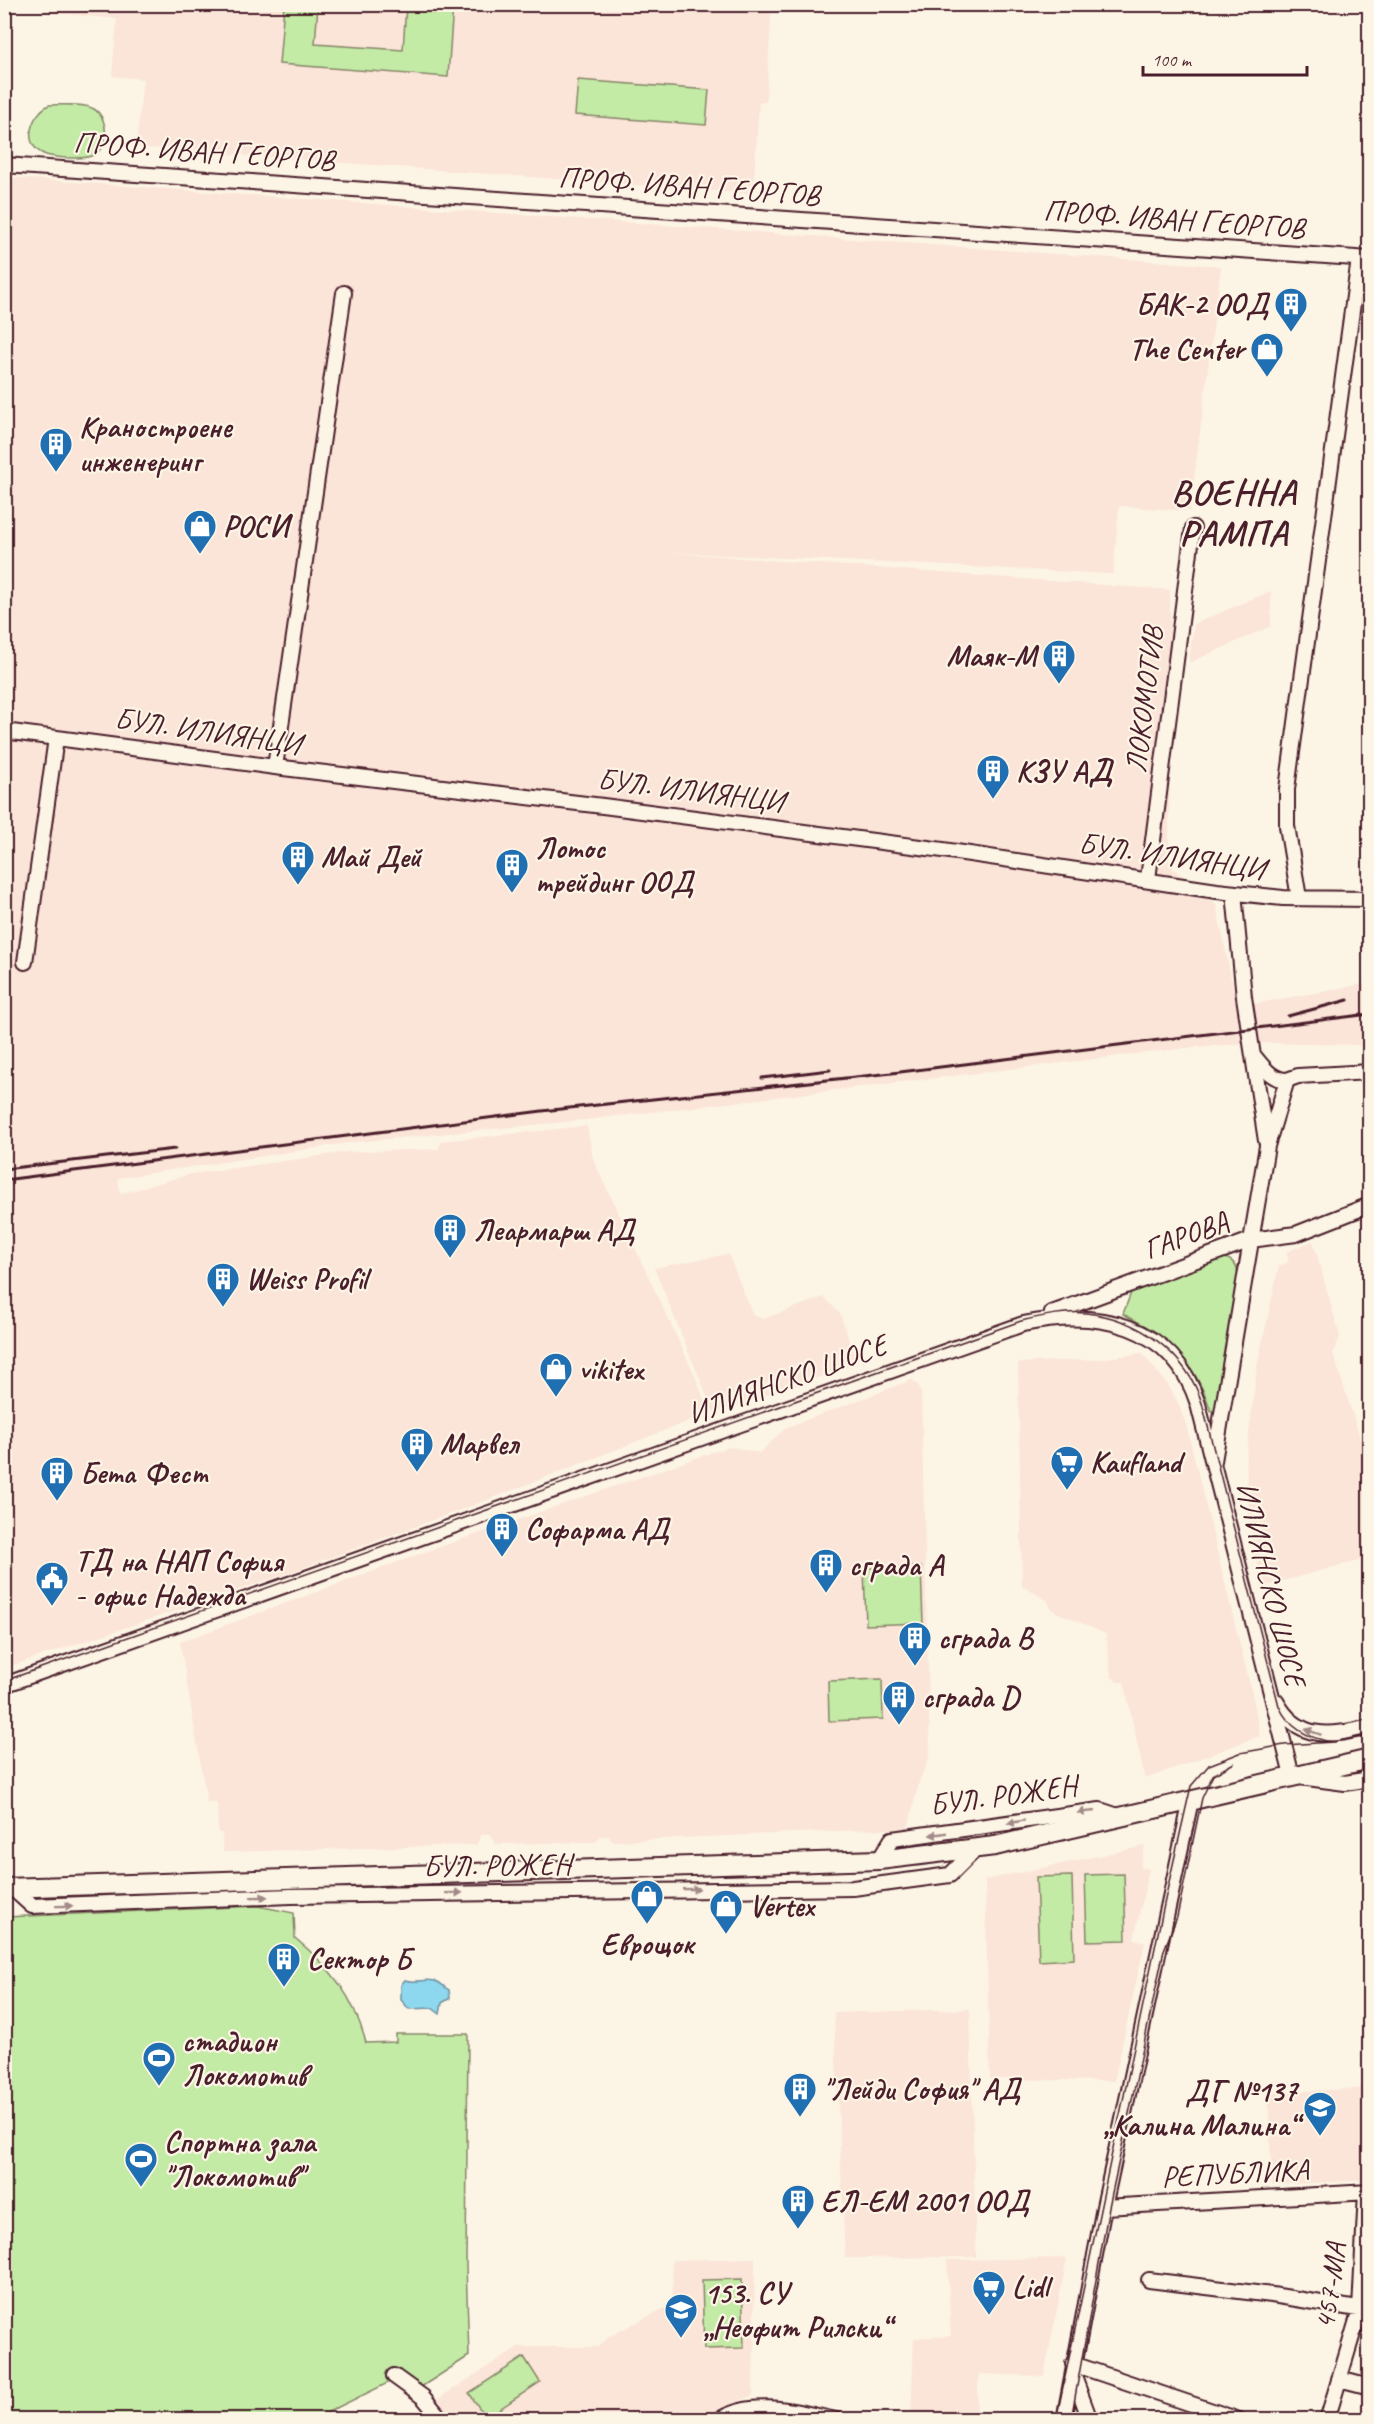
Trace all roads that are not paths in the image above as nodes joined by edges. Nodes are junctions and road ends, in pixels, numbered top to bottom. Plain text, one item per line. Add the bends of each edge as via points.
1 (4, 165) edge
2 (1364, 259) edge
3 (344, 293) dead end
4 (1193, 528) dead end
5 (4, 730) edge
6 (56, 738) junction
7 (275, 767) junction
8 (1148, 879) junction
9 (1234, 893) junction
10 (1299, 898) junction
11 (1370, 899) edge
12 (25, 962) dead end
13 (1253, 1055) junction
14 (1370, 1072) edge
15 (1292, 1078) junction
16 (1267, 1146) junction
17 (1370, 1205) edge
18 (1251, 1240) junction
19 (1023, 1324) junction
20 (1214, 1466) junction
21 (4, 1685) edge
22 (1270, 1688) junction
23 (1370, 1727) edge
24 (1370, 1759) edge
25 (1292, 1776) junction
26 (1370, 1779) edge
27 (1191, 1800) junction
28 (1121, 1816) junction
29 (977, 1848) junction
30 (879, 1860) junction
31 (8, 1888) edge
32 (1368, 2192) edge
33 (1104, 2207) junction
34 (1149, 2280) dead end
35 (1365, 2311) edge
36 (1072, 2367) junction
37 (394, 2376) dead end
38 (1339, 2379) junction
39 (1370, 2387) edge
40 (442, 2420) edge
41 (718, 2420) edge
42 (836, 2420) edge
43 (1064, 2420) edge
44 (1090, 2420) edge
45 (1239, 2420) edge
46 (1327, 2420) edge

1 - 2 street, ПРОФ. ИВАН ГЕОРГОВ
2 - 10 street via 1287,789 1287,826
3 - 7 street
4 - 8 street, ЛОКОМОТИВ
5 - 6 street, БУЛ. ИЛИЯНЦИ
6 - 7 street, БУЛ. ИЛИЯНЦИ
6 - 12 street
7 - 8 street, БУЛ. ИЛИЯНЦИ via 603,806
8 - 9 street, БУЛ. ИЛИЯНЦИ
9 - 10 street, БУЛ. ИЛИЯНЦИ
9 - 13 street
10 - 11 street, БУЛ. ИЛИЯНЦИ
13 - 15 street via 1279,1080
13 - 16 street
14 - 15 street
15 - 16 street
16 - 18 street
17 - 18 street, ГАРОВА via 1296,1234
18 - 19 street, ГАРОВА
18 - 20 street
19 - 20 street, ИЛИЯНСКО ШОСЕ via 1086,1317 1128,1327 1153,1342 1174,1360 1189,1382
19 - 21 street, ИЛИЯНСКО ШОСЕ
20 - 22 street, ИЛИЯНСКО ШОСЕ
23 -> 22 street via 1338,1735 1316,1735 1287,1716
22 - 25 street, ИЛИЯНСКО ШОСЕ
24 - 25 main road, БУЛ. РОЖЕН
25 - 26 street, БУЛ. РОЖЕН via 1345,1783
25 - 27 main road, БУЛ. РОЖЕН
27 - 28 main road, БУЛ. РОЖЕН
27 - 33 street
28 - 29 main road, БУЛ. РОЖЕН
28 -> 30 street, БУЛ. РОЖЕН via 1100,1810 892,1839
29 - 30 main road, БУЛ. РОЖЕН
31 -> 29 street, БУЛ. РОЖЕН via 32,1906 291,1896 853,1888 950,1875
30 - 31 main road, БУЛ. РОЖЕН
32 - 33 street, РЕПУБЛИКА
32 - 35 street, 457-МА
33 - 36 street
34 - 35 street
35 - 38 street, 457-МА
36 - 43 street
36 - 44 street
36 - 45 street via 1131,2381
37 - 40 street via 423,2397
38 - 39 street
38 - 46 street, 457-МА
41 - 42 street via 739,2409 755,2407

